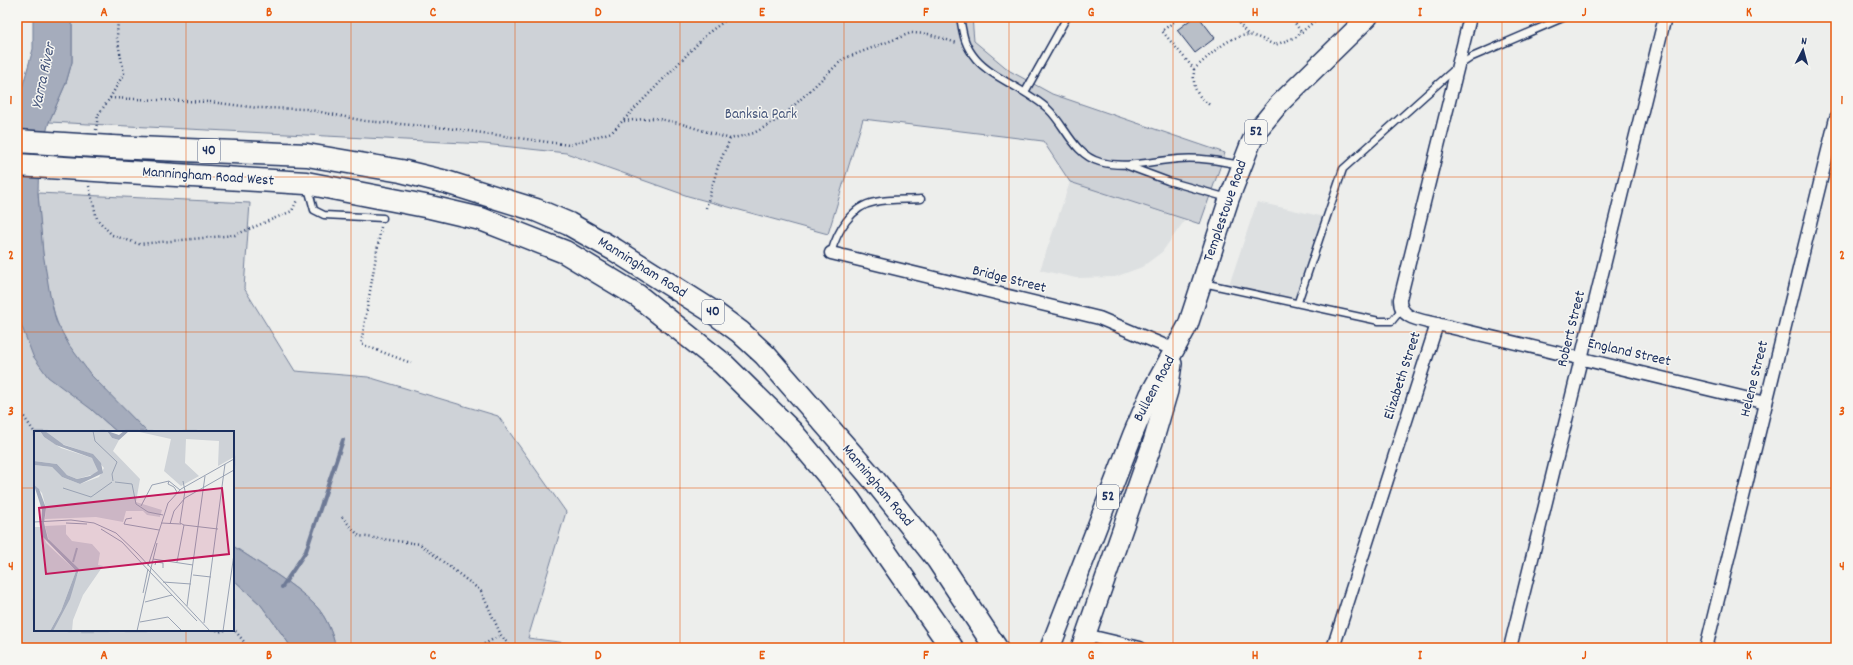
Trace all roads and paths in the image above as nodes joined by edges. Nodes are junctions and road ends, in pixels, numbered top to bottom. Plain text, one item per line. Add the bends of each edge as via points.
1 (118, 17) edge
2 (960, 17) edge
3 (1067, 17) edge
4 (1180, 17) edge
5 (1234, 17) edge
6 (1291, 17) edge
7 (1318, 17) edge
8 (1368, 17) edge
9 (1470, 17) edge
10 (1565, 17) edge
11 (1666, 17) edge
12 (1301, 32) junction
13 (1249, 36) junction
14 (965, 46) junction
15 (1457, 67) junction
16 (1194, 69) junction
17 (1025, 92) junction
18 (110, 98) dead end
19 (1210, 106) dead end
20 (1836, 118) edge
21 (623, 121) dead end
22 (730, 139) junction
23 (17, 141) edge
24 (307, 155) joint
25 (17, 165) edge
26 (1242, 165) junction
27 (1126, 166) junction
28 (306, 183) junction
29 (921, 199) dead end
30 (1229, 199) junction
31 (706, 208) dead end
32 (383, 218) joint
33 (831, 253) joint
34 (1202, 283) junction
35 (1298, 302) junction
36 (1401, 310) junction
37 (712, 312) junction
38 (1437, 324) junction
39 (692, 338) junction
40 (1175, 350) junction
41 (1581, 359) junction
42 (411, 363) dead end
43 (1766, 403) junction
44 (17, 413) edge
45 (34, 432) edge
46 (342, 517) dead end
47 (234, 629) edge
48 (501, 635) junction
49 (1083, 641) edge
50 (246, 648) edge
51 (477, 648) edge
52 (511, 648) edge
53 (952, 648) edge
54 (996, 648) edge
55 (1050, 648) edge
56 (1140, 648) edge
57 (1333, 648) edge
58 (1510, 648) edge
59 (1706, 648) edge

1 - 18 path via 117,38 124,73
2 - 14 lane
3 - 17 lane
4 - 16 path via 1162,31
5 - 13 path
6 - 12 path
7 - 12 path
8 - 26 main road, Templestowe Road / 52 via 1266,119 1256,132
9 - 15 street, Elizabeth Street
10 - 15 lane via 1472,57
11 - 41 street, Robert Street
12 - 13 path via 1296,37 1275,45
13 - 16 path via 1229,41
14 - 17 lane via 977,60
14 - 22 path via 928,34 911,33 843,59 781,118 754,133
15 - 35 lane via 1343,169
15 - 36 street, Elizabeth Street via 1400,299
16 - 19 path via 1193,85 1199,97
17 - 27 lane via 1040,101 1056,116 1082,153 1101,162
20 - 43 street, Helene Street
21 - 22 path via 654,118
22 - 31 path via 718,166
23 - 24 highway, Manningham Road West / 40, bridge
24 - 37 highway, Manningham Road / 40 via 401,171 536,210 569,224 653,272
25 - 28 highway, Manningham Road West / 40, bridge
26 - 27 lane via 1197,158
26 - 30 main road, Templestowe Road / 52
27 - 30 lane
28 - 32 lane via 314,210 324,215
28 - 39 highway, Manningham Road / 40 via 481,219 525,235 565,252 638,296
29 - 33 lane via 874,202 860,208 840,229
30 - 34 main road, Templestowe Road / 52
32 - 42 path via 361,344
33 - 40 street, Bridge Street via 1099,318
34 - 35 lane
34 - 40 main road, Templestowe Road / 52 via 1188,325
35 - 36 lane via 1379,321 1392,321
36 - 38 street, Elizabeth Street via 1410,317
37 - 39 highway
37 - 54 highway, Manningham Road / 40 via 740,332 765,355 875,481 938,560
38 - 41 street, England Street
38 - 57 street, Elizabeth Street
39 - 53 highway, Manningham Road / 40 via 741,380 811,454 849,500
40 - 49 main road, Bulleen Road / 52 via 1168,391 1153,442
40 - 55 main road, Bulleen Road / 52 via 1150,394 1133,434
41 - 43 street, England Street
41 - 58 street, Robert Street
43 - 59 street, Helene Street
44 - 45 path via 24,417
46 - 48 path via 359,536 420,544 481,591
47 - 50 path
48 - 51 path
48 - 52 path
49 - 56 street

